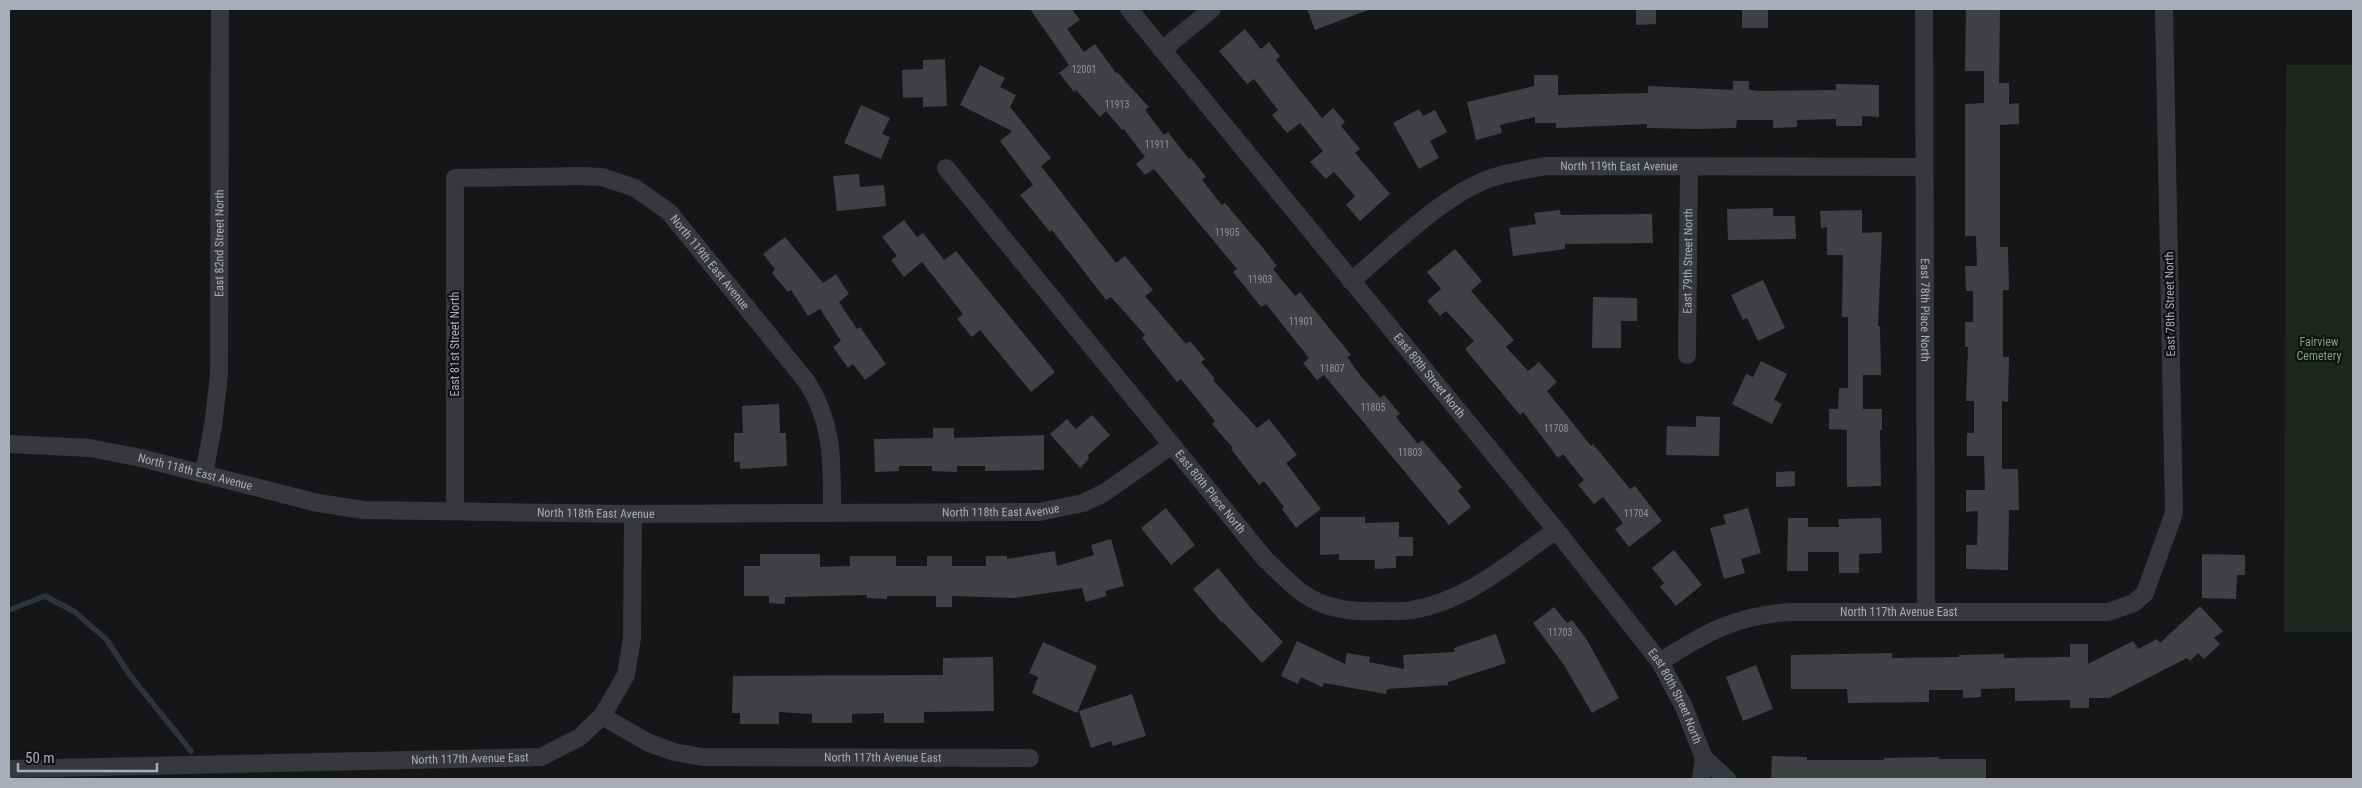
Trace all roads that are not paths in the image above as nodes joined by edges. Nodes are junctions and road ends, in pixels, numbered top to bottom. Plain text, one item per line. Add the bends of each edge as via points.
1 (220, 9) edge
2 (1130, 9) edge
3 (1212, 9) edge
4 (1924, 9) edge
5 (2164, 9) edge
6 (1162, 50) junction
7 (1924, 167) junction
8 (946, 168) dead end
9 (1688, 168) junction
10 (455, 178) joint
11 (1351, 281) junction
12 (1687, 355) dead end
13 (9, 444) edge
14 (1172, 445) junction
15 (204, 474) junction
16 (455, 511) junction
17 (832, 512) junction
18 (633, 514) junction
19 (1556, 530) junction
20 (2145, 593) joint
21 (1926, 611) junction
22 (1660, 662) junction
23 (602, 716) junction
24 (1030, 758) dead end
25 (1704, 758) junction
26 (9, 770) edge
27 (1701, 779) edge
28 (1727, 779) edge

1 - 15 street, East 82nd Street North via 219,375
2 - 6 street, East 80th Street North
3 - 6 street
4 - 7 street, East 78th Place North
5 - 20 street, East 78th Street North via 2174,513
6 - 11 street, East 80th Street North
7 - 9 street, North 119th East Avenue
7 - 21 street, East 78th Place North
8 - 14 street, East 80th Place North
9 - 11 street, North 119th East Avenue via 1547,166 1490,178 1449,200
9 - 12 street, East 79th Street North
10 - 16 street, East 81st Street North
10 - 17 street, North 119th East Avenue via 602,177 635,188 669,212 817,398 831,441
11 - 19 street, East 80th Street North
13 - 15 street, North 118th East Avenue via 90,448
14 - 17 street, North 118th East Avenue via 1104,493 1083,503 1061,508 1015,512
14 - 19 street, East 80th Place North via 1265,559 1298,589 1317,601 1340,609 1410,611 1454,598
15 - 16 street, North 118th East Avenue via 318,503 364,510
16 - 18 street, North 118th East Avenue
17 - 18 street, North 118th East Avenue
18 - 23 street via 632,638 626,675
19 - 22 street, East 80th Street North
20 - 21 street, North 117th Avenue East via 2134,603 2108,612
21 - 22 street, North 117th Avenue East via 1761,614 1718,628
22 - 25 street, East 80th Street North via 1683,705
23 - 24 street, North 117th Avenue East via 649,743 702,757
23 - 26 street, North 117th Avenue East via 580,737 541,757
25 - 27 street, East 80th Street North
25 - 28 street, East 80th Street North

